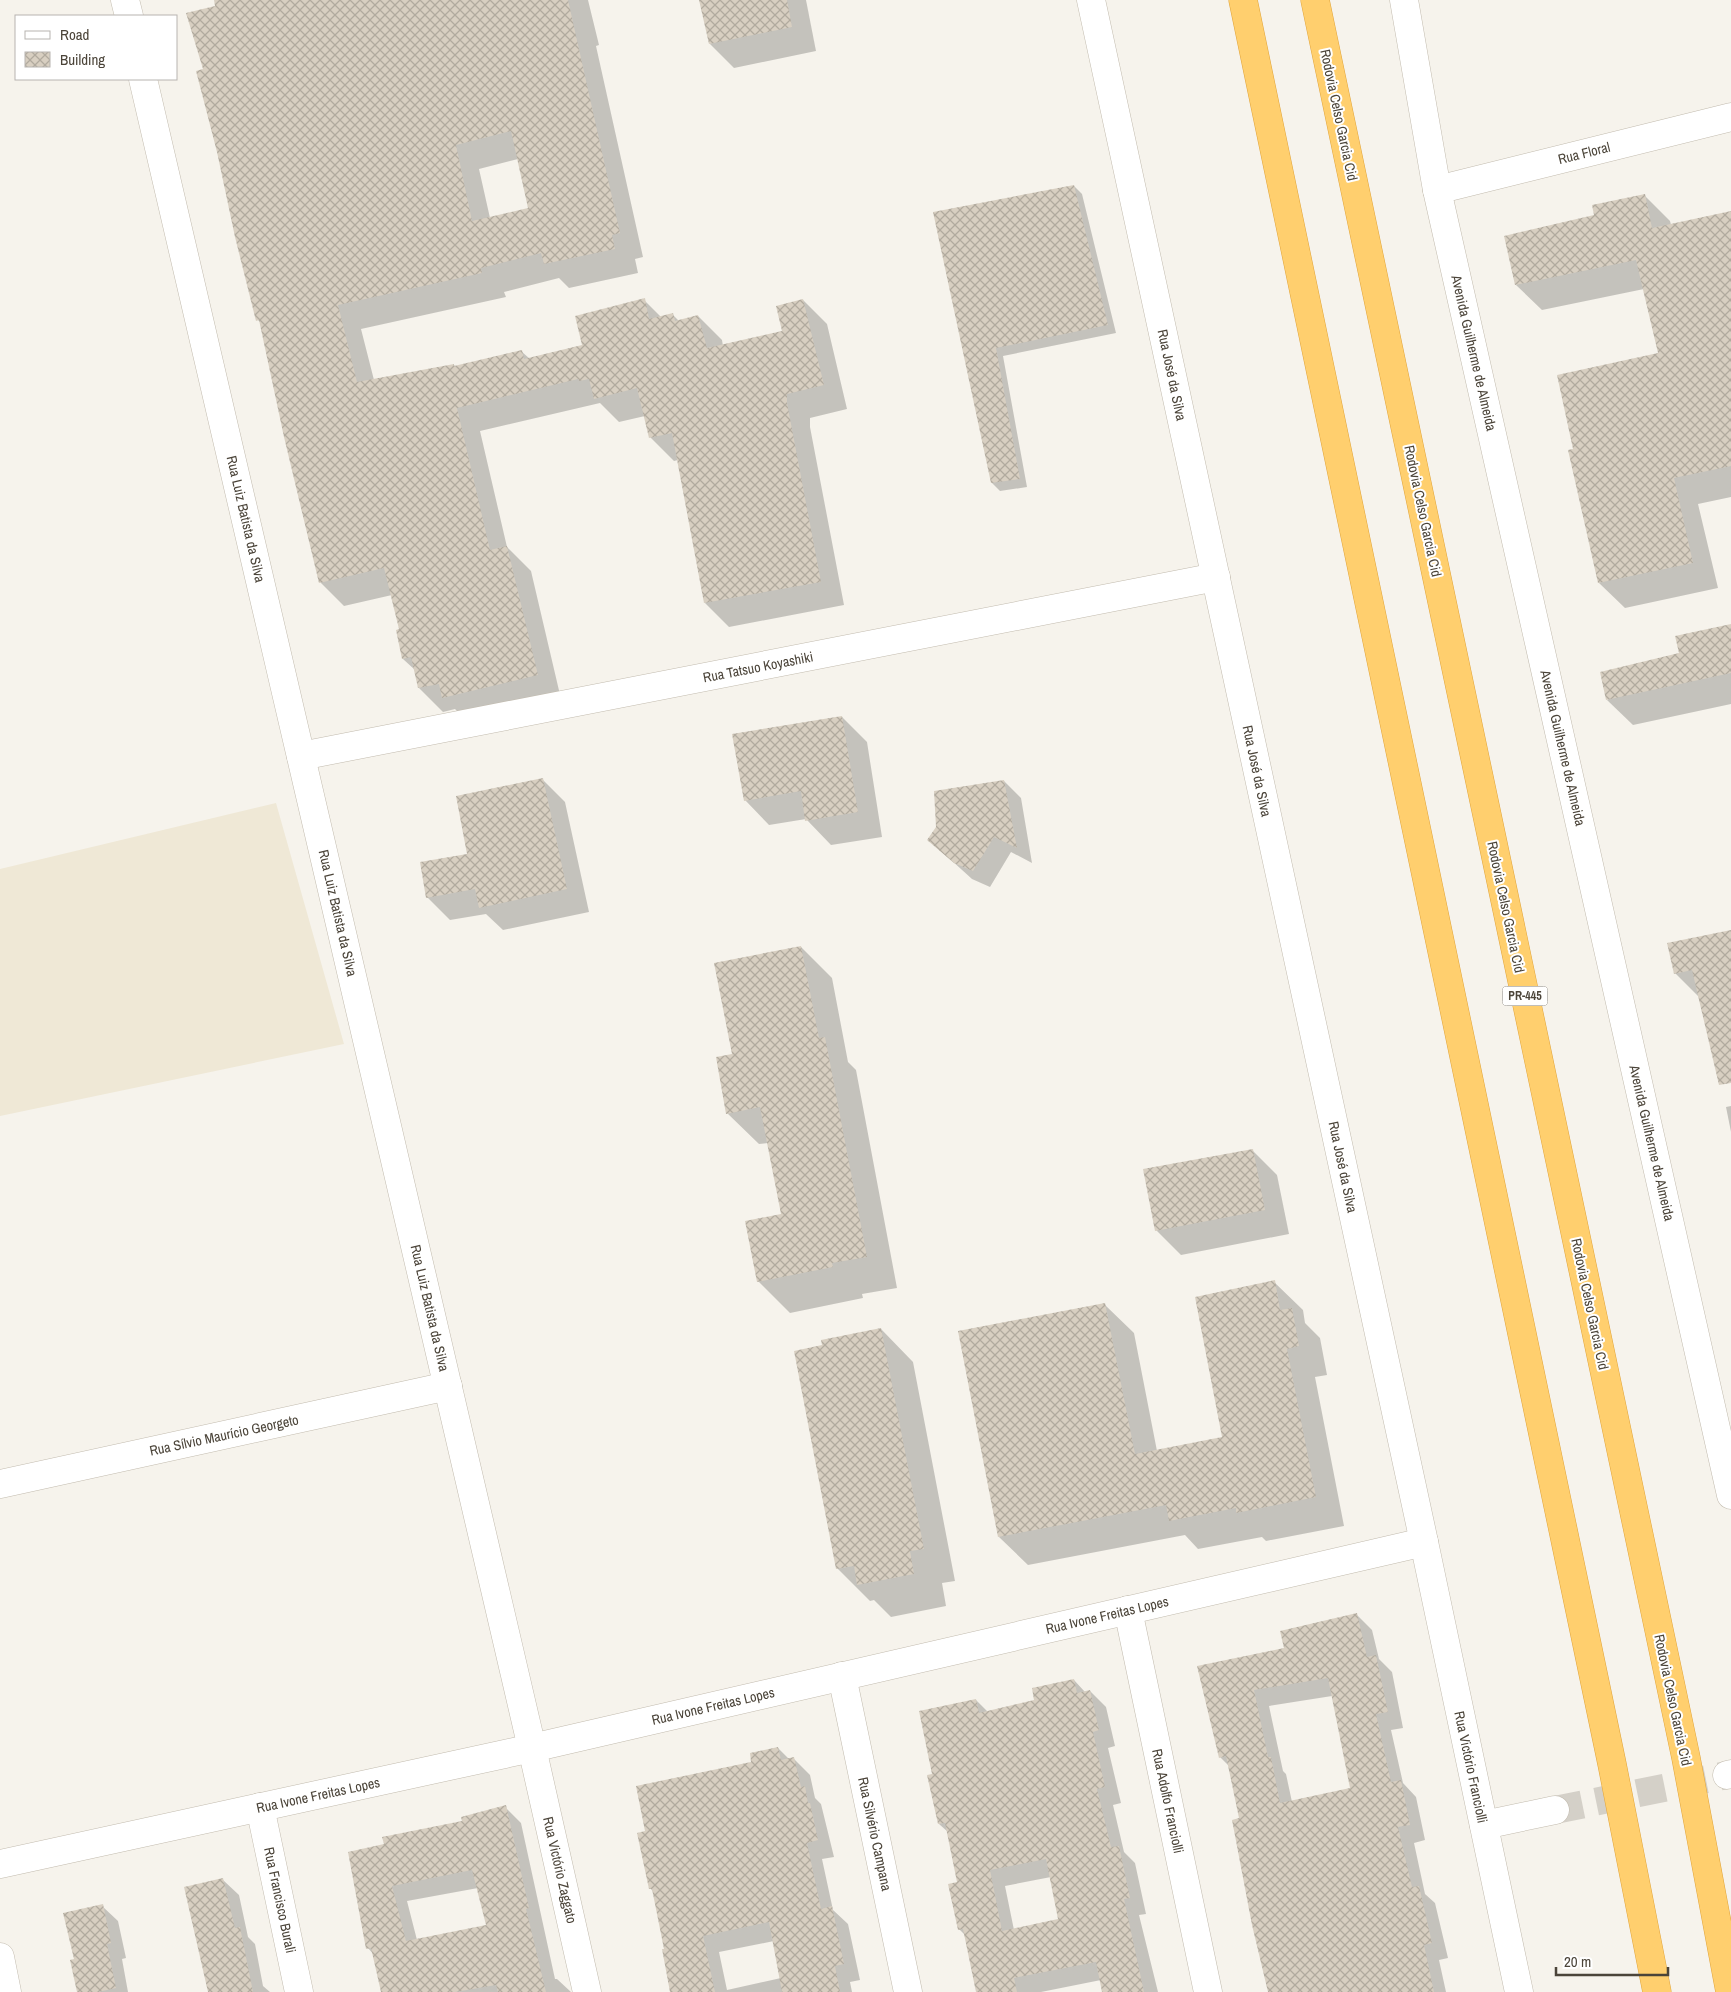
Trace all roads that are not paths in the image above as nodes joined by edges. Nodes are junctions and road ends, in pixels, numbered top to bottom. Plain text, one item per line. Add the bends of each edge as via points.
1 (125, 0) edge
2 (1091, 0) edge
3 (1243, 0) edge
4 (1315, 0) edge
5 (1404, 0) edge
6 (129, 15) edge
7 (144, 80) edge
8 (1731, 117) edge
9 (1437, 190) junction
10 (1216, 577) junction
11 (301, 756) junction
12 (448, 1386) junction
13 (0, 1484) edge
14 (1731, 1495) edge
15 (1424, 1542) junction
16 (1128, 1610) junction
17 (842, 1676) junction
18 (532, 1748) junction
19 (260, 1807) junction
20 (1555, 1810) tunnel mouth
21 (1484, 1826) junction
22 (0, 1864) edge
23 (0, 1958) edge
24 (7, 1992) edge
25 (299, 1992) edge
26 (587, 1992) edge
27 (908, 1992) edge
28 (1208, 1992) edge
29 (1519, 1992) edge
30 (1658, 1992) edge
31 (1730, 1992) edge

1 - 6 street
2 - 10 street, Rua José da Silva
3 - 30 highway
4 - 31 highway, Rodovia Celso Garcia Cid / PR-445 via 1686,1758
5 - 9 street, Avenida Guilherme de Almeida
7 - 11 street, Rua Luiz Batista da Silva
8 - 9 street, Rua Floral
9 - 14 street, Avenida Guilherme de Almeida
10 - 11 street, Rua Tatsuo Koyashiki
10 - 15 street, Rua José da Silva
11 - 12 street, Rua Luiz Batista da Silva
12 - 13 street, Rua Sílvio Maurício Georgeto
12 - 18 street, Rua Luiz Batista da Silva
15 - 16 street, Rua Ivone Freitas Lopes
15 - 21 street, Rua Victório Franciolli
16 - 17 street, Rua Ivone Freitas Lopes
16 - 28 street, Rua Adolfo Franciolli
17 - 18 street, Rua Ivone Freitas Lopes
17 - 27 street, Rua Silvério Campana
18 - 19 street, Rua Ivone Freitas Lopes
18 - 26 street, Rua Victório Zaggato
19 - 22 street, Rua Ivone Freitas Lopes
19 - 25 street, Rua Francisco Burali
20 - 21 street
21 - 29 street, Rua Victório Franciolli
23 - 24 street

